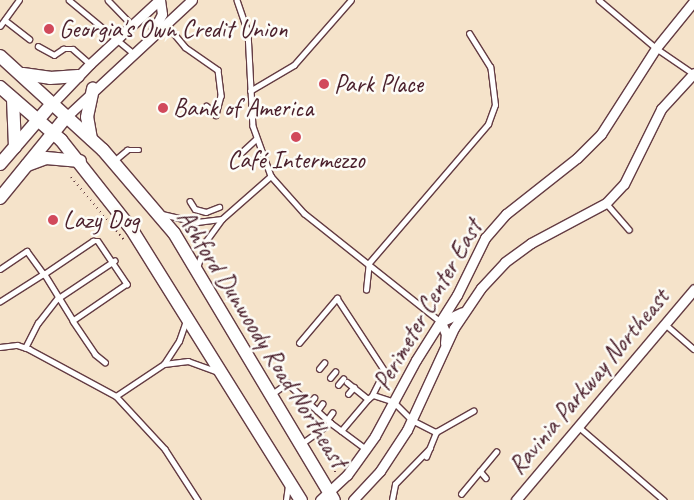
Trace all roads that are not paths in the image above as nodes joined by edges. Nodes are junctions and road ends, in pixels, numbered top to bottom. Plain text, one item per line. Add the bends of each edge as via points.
1 (20, 0) edge
2 (69, 0) edge
3 (108, 0) edge
4 (160, 0) edge
5 (192, 0) edge
6 (237, 0) edge
7 (351, 0) edge
8 (599, 0) edge
9 (694, 1) edge
10 (4, 20) junction
11 (166, 24) junction
12 (132, 25) junction
13 (0, 26) edge
14 (469, 34) dead end
15 (29, 38) dead end
16 (117, 39) junction
17 (144, 44) junction
18 (38, 46) dead end
19 (656, 48) junction
20 (133, 53) junction
21 (0, 56) edge
22 (90, 64) junction
23 (19, 72) junction
24 (694, 73) edge
25 (78, 76) junction
26 (0, 87) edge
27 (93, 89) junction
28 (250, 91) junction
29 (13, 98) junction
30 (51, 105) junction
31 (206, 106) dead end
32 (66, 117) junction
33 (39, 120) junction
34 (54, 132) junction
35 (256, 138) junction
36 (91, 139) junction
37 (15, 147) junction
38 (139, 150) dead end
39 (242, 152) dead end
40 (80, 161) junction
41 (114, 162) junction
42 (0, 164) edge
43 (27, 165) junction
44 (271, 176) junction
45 (0, 198) edge
46 (190, 201) dead end
47 (606, 204) junction
48 (219, 207) dead end
49 (158, 213) junction
50 (222, 219) junction
51 (629, 230) dead end
52 (114, 261) junction
53 (369, 263) junction
54 (197, 268) junction
55 (0, 270) edge
56 (44, 274) junction
57 (694, 289) edge
58 (366, 290) dead end
59 (57, 299) junction
60 (0, 302) edge
61 (464, 311) junction
62 (187, 315) junction
63 (73, 321) junction
64 (441, 322) junction
65 (665, 324) junction
66 (299, 344) dead end
67 (0, 347) edge
68 (25, 348) junction
69 (444, 350) junction
70 (694, 350) edge
71 (105, 362) dead end
72 (324, 363) dead end
73 (164, 364) junction
74 (319, 369) dead end
75 (335, 372) dead end
76 (221, 373) junction
77 (330, 378) dead end
78 (338, 385) dead end
79 (354, 387) junction
80 (303, 389) dead end
81 (298, 394) junction
82 (348, 394) dead end
83 (271, 395) junction
84 (116, 396) junction
85 (374, 396) junction
86 (314, 398) dead end
87 (368, 399) junction
88 (394, 402) junction
89 (309, 404) junction
90 (322, 404) dead end
91 (316, 411) junction
92 (473, 411) dead end
93 (332, 413) dead end
94 (412, 420) junction
95 (329, 422) junction
96 (578, 426) junction
97 (341, 431) junction
98 (436, 432) junction
99 (301, 445) junction
100 (430, 448) junction
101 (367, 449) junction
102 (496, 452) dead end
103 (426, 457) dead end
104 (480, 471) junction
105 (486, 478) dead end
106 (289, 480) junction
107 (461, 494) dead end
108 (328, 497) edge
109 (198, 500) edge
110 (286, 500) edge
111 (301, 500) edge
112 (353, 500) edge
113 (392, 500) edge
114 (516, 500) edge
115 (664, 500) edge

1 - 10 lane
2 - 16 lane
3 - 12 lane
4 - 12 street
4 - 17 street via 162,14
5 - 11 street
6 - 28 lane via 248,32
7 - 28 lane via 294,65
8 - 19 lane
9 - 19 street, Perimeter Center East
10 - 13 lane
10 - 15 lane
11 - 17 street
11 - 31 lane via 185,47 218,70 222,96 216,115
12 - 16 street
14 - 53 lane via 490,67 495,105 488,124
16 - 20 lane
16 - 22 street
17 - 20 street
18 - 22 lane via 54,55 63,49 72,49
19 - 24 lane
19 - 64 street, Perimeter Center East via 615,116 593,142 495,226 479,248
20 - 27 street
21 - 23 main road, Ashford Dunwoody Road Northeast
22 - 25 street
23 - 25 main road via 31,77
23 - 30 main road, Ashford Dunwoody Road Northeast
24 - 47 street, Perimeter Center East via 661,109 624,184
25 - 30 street
26 - 29 main road, Ashford Dunwoody Road Northeast
27 - 32 street
27 - 36 main road via 87,117
28 - 35 lane
29 - 33 main road, Ashford Dunwoody Road Northeast
29 - 37 main road
30 - 32 main road, Ashford Dunwoody Road Northeast
30 - 33 main road
32 - 34 main road
32 - 36 main road, Ashford Dunwoody Road Northeast
33 - 34 main road, Ashford Dunwoody Road Northeast
33 - 37 main road
34 - 40 main road, Ashford Dunwoody Road Northeast
34 - 43 main road
35 - 39 lane
35 - 44 lane
36 - 41 main road, Ashford Dunwoody Road Northeast
37 - 42 main road
38 - 41 lane via 127,150
40 - 43 main road via 46,158
40 - 62 main road, Ashford Dunwoody Road Northeast via 147,251
41 - 49 main road, Ashford Dunwoody Road Northeast
43 - 45 main road
44 - 50 lane
44 - 53 lane via 304,213
46 - 48 lane via 195,209 206,212
47 - 51 lane
47 - 61 street, Perimeter Center East via 586,217 544,234 518,252 494,273
49 - 50 lane via 197,222
49 - 54 main road, Ashford Dunwoody Road Northeast
50 - 54 lane via 206,241
52 - 56 lane via 102,244 93,241
52 - 59 lane
52 - 63 lane via 127,284
53 - 58 lane
53 - 64 lane
54 - 83 main road, Ashford Dunwoody Road Northeast
55 - 56 lane via 27,252
56 - 59 lane
56 - 60 lane
57 - 65 street, Ravinia Parkway Northeast
59 - 63 lane
59 - 68 lane via 38,323
61 - 64 street
61 - 69 street, Perimeter Center East
62 - 73 lane via 179,342
62 - 76 main road, Ashford Dunwoody Road Northeast
63 - 71 lane via 95,354
64 - 69 street via 446,334
64 - 88 street, Perimeter Center East
65 - 70 lane
65 - 96 street, Ravinia Parkway Northeast
66 - 85 lane via 337,298 385,370
67 - 68 lane
68 - 84 lane
69 - 94 street, Perimeter Center East
72 - 74 lane
73 - 76 lane via 188,362
73 - 84 lane
75 - 77 lane
76 - 106 main road, Ashford Dunwoody Road Northeast
78 - 79 lane via 345,380
79 - 82 lane
79 - 87 lane
80 - 81 lane
81 - 83 lane via 287,383
81 - 89 lane
83 - 99 main road, Ashford Dunwoody Road Northeast
84 - 109 lane via 165,449
85 - 87 lane
85 - 88 lane
86 - 89 lane
87 - 97 lane
88 - 94 lane
88 - 101 street, Perimeter Center East
89 - 91 lane
90 - 91 lane
91 - 95 lane
92 - 98 lane
93 - 95 lane
94 - 98 lane
94 - 112 street, Perimeter Center East via 380,471
95 - 97 lane
95 - 99 lane
96 - 114 street, Ravinia Parkway Northeast
96 - 115 lane
97 - 101 lane
98 - 100 lane
99 - 108 main road, Ashford Dunwoody Road Northeast
100 - 103 lane
100 - 113 lane via 395,484
101 - 108 street, Perimeter Center East
102 - 104 lane
104 - 105 lane
104 - 107 lane
106 - 110 lane
106 - 111 main road, Ashford Dunwoody Road Northeast

